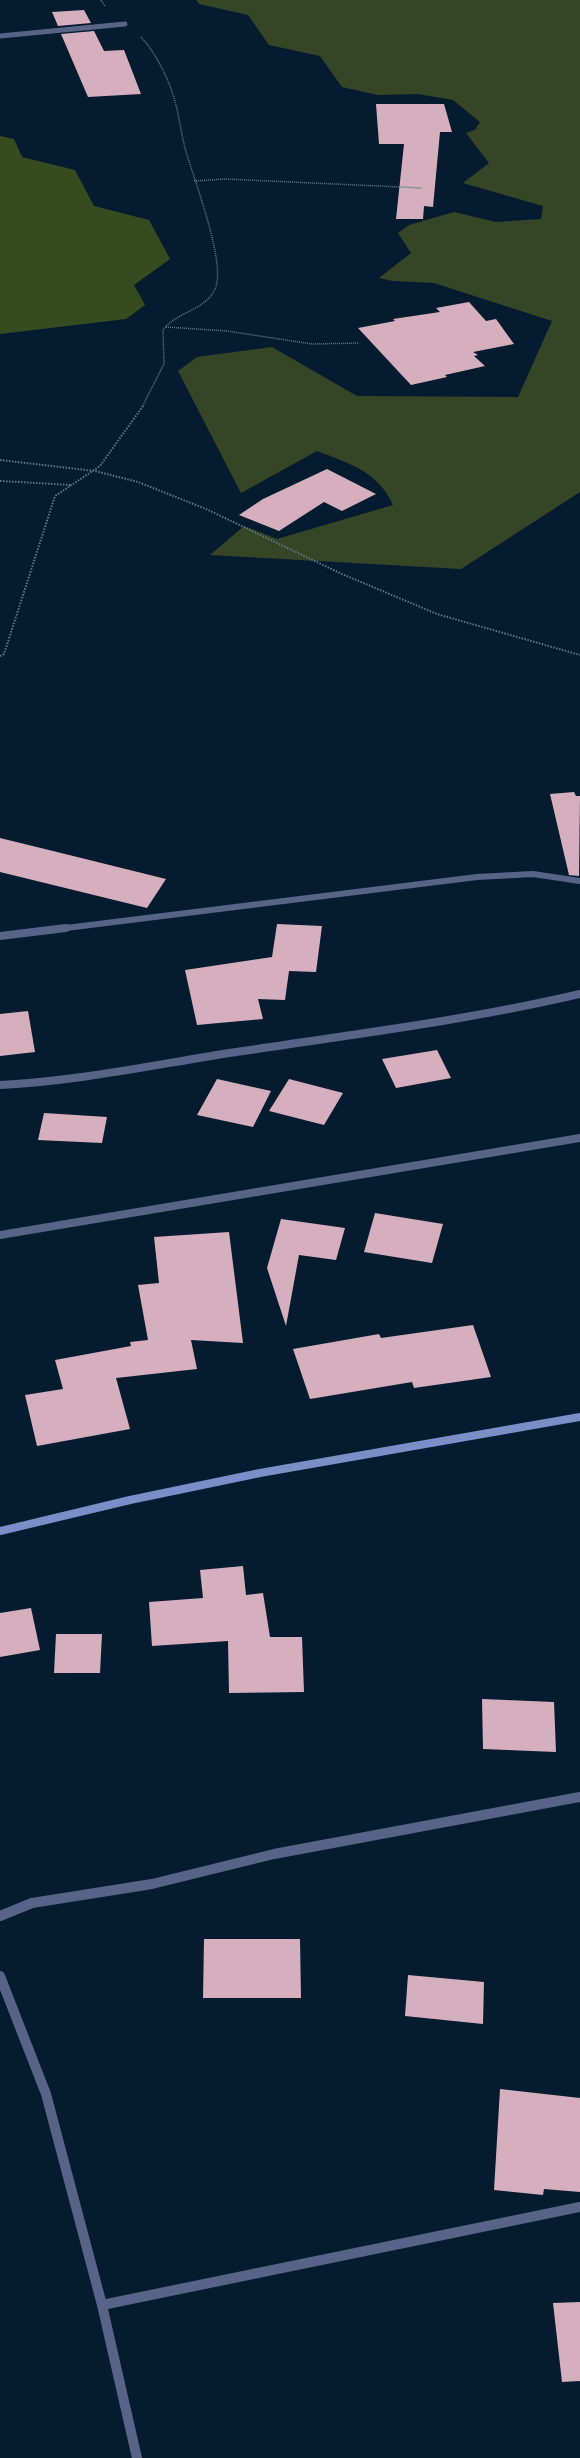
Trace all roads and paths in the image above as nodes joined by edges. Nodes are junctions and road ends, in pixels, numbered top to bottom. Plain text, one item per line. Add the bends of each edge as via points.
1 (101, 0) edge
2 (125, 24) junction
3 (0, 36) edge
4 (194, 181) junction
5 (422, 188) dead end
6 (166, 326) junction
7 (359, 343) dead end
8 (0, 460) edge
9 (95, 471) junction
10 (0, 481) edge
11 (72, 485) junction
12 (580, 655) edge
13 (0, 656) edge
14 (580, 881) edge
15 (0, 936) edge
16 (580, 994) edge
17 (0, 1085) edge
18 (580, 1138) edge
19 (0, 1235) edge
20 (580, 1417) edge
21 (0, 1531) edge
22 (580, 1797) edge
23 (0, 1916) edge
24 (0, 1976) edge
25 (580, 2207) edge
26 (102, 2305) junction
27 (138, 2458) edge

1 - 2 path
2 - 3 street
2 - 4 path via 148,44 169,84 177,106
4 - 5 path via 225,179
4 - 6 path via 202,203 218,273 216,289 201,303
6 - 7 path via 227,331 312,344
6 - 9 path via 162,333 165,363 159,380
8 - 9 path
9 - 11 path
9 - 12 path via 138,482 179,498 342,574 437,614
10 - 11 path
11 - 13 path via 55,496 17,618 4,654
14 - 15 street via 533,874 477,877
16 - 17 street via 524,1008 241,1051 47,1084
18 - 19 street
20 - 21 main road via 520,1431 349,1456 82,1510
22 - 23 street via 274,1854 152,1884 32,1903
24 - 26 street via 46,2094
25 - 26 street
26 - 27 street

